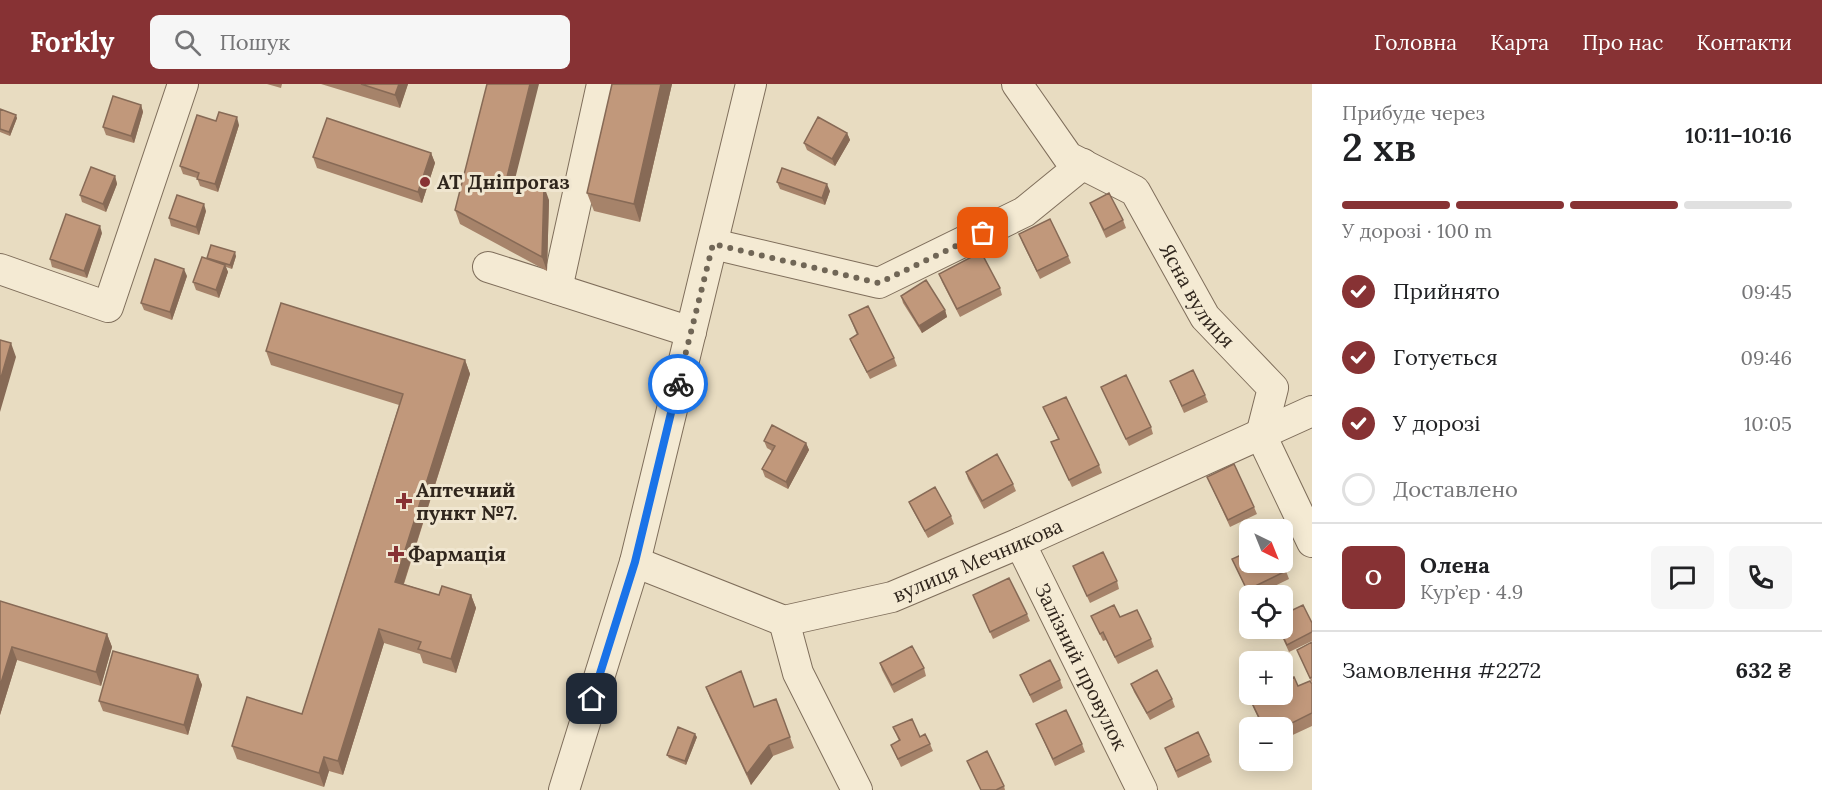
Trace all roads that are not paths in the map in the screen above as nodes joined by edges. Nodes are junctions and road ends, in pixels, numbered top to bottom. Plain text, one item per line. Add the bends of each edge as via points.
1 (183, 84) edge
2 (602, 84) edge
3 (751, 84) edge
4 (1017, 84) edge
5 (1083, 164) junction
6 (713, 244) junction
7 (488, 267) dead end
8 (0, 269) edge
9 (557, 289) junction
10 (691, 332) junction
11 (1312, 411) edge
12 (1261, 435) junction
13 (1312, 542) edge
14 (1020, 543) junction
15 (635, 562) junction
16 (784, 621) junction
17 (564, 790) edge
18 (857, 790) edge
19 (1142, 790) edge

1 - 8 street via 108,307
2 - 9 street
3 - 6 street
4 - 5 street, Ясна вулиця via 1068,158
5 - 6 street via 1024,212 879,283
5 - 12 street, Ясна вулиця via 1136,190 1205,316 1273,388
6 - 10 street
7 - 9 street
9 - 10 street
10 - 15 street
11 - 12 street, вулиця Мечникова
12 - 13 street
12 - 14 street, вулиця Мечникова
14 - 16 street, вулиця Мечникова via 892,597
14 - 19 street, Залізний провулок
15 - 16 street
15 - 17 street
16 - 18 street via 798,673

